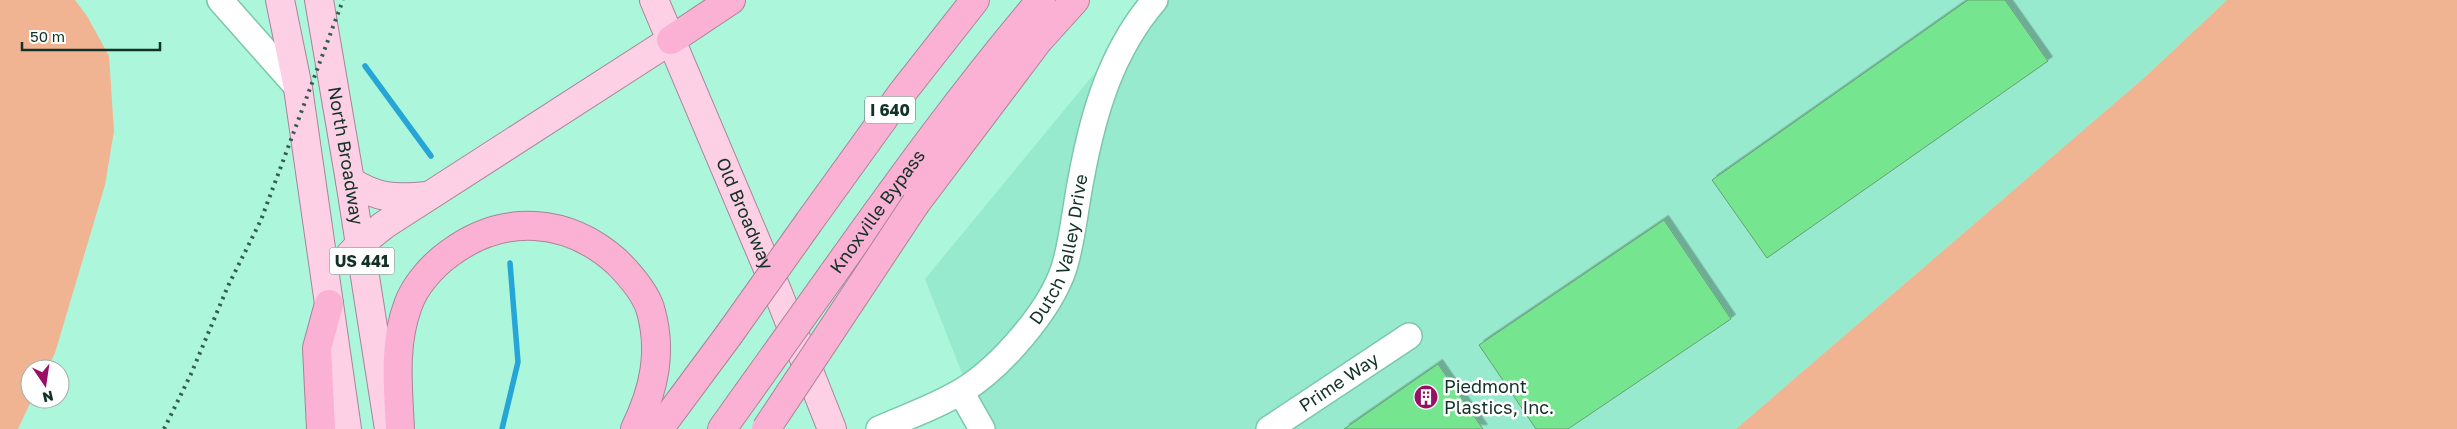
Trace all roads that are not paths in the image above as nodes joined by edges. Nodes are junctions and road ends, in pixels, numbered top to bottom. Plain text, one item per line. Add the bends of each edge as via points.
1 (220, 0) edge
2 (280, 0) edge
3 (319, 0) edge
4 (654, 0) edge
5 (731, 0) edge
6 (974, 0) edge
7 (1041, 0) edge
8 (1075, 0) edge
9 (1155, 0) edge
10 (671, 40) junction
11 (298, 88) junction
12 (350, 181) junction
13 (432, 196) junction
14 (359, 245) junction
15 (328, 296) junction
16 (1409, 336) dead end
17 (961, 392) junction
18 (321, 429) edge
19 (347, 429) edge
20 (389, 429) edge
21 (400, 429) edge
22 (635, 429) edge
23 (659, 429) edge
24 (722, 429) edge
25 (766, 429) edge
26 (832, 429) edge
27 (879, 429) edge
28 (982, 429) edge
29 (1270, 429) edge

1 - 11 street
2 - 11 main road, North Broadway / US 441
3 - 12 main road, North Broadway / US 441
4 - 10 main road, Old Broadway
5 - 10 highway
6 - 23 highway, I 640, bridge via 902,93
7 - 24 highway, Knoxville Bypass / I 640, bridge via 920,152
8 - 25 highway, bridge via 1038,41 916,203
9 - 17 street, Dutch Valley Drive via 1124,43 1105,83 1090,134 1063,270 1038,316 1009,352 989,372
10 - 13 main road
10 - 26 main road, Old Broadway
11 - 15 main road, North Broadway / US 441
12 - 13 main road via 379,196 402,199
12 - 14 main road, North Broadway / US 441
13 - 14 main road via 384,225
14 - 15 main road
14 - 20 main road, North Broadway / US 441
15 - 18 highway via 317,348
15 - 19 main road, North Broadway / US 441
16 - 29 street, Prime Way
17 - 27 street, Dutch Valley Drive
17 - 28 street
21 - 22 highway via 397,358 402,324 409,302 423,279 441,259 467,242 505,228 530,225 578,235 603,250 638,286 649,307 656,341 654,383

